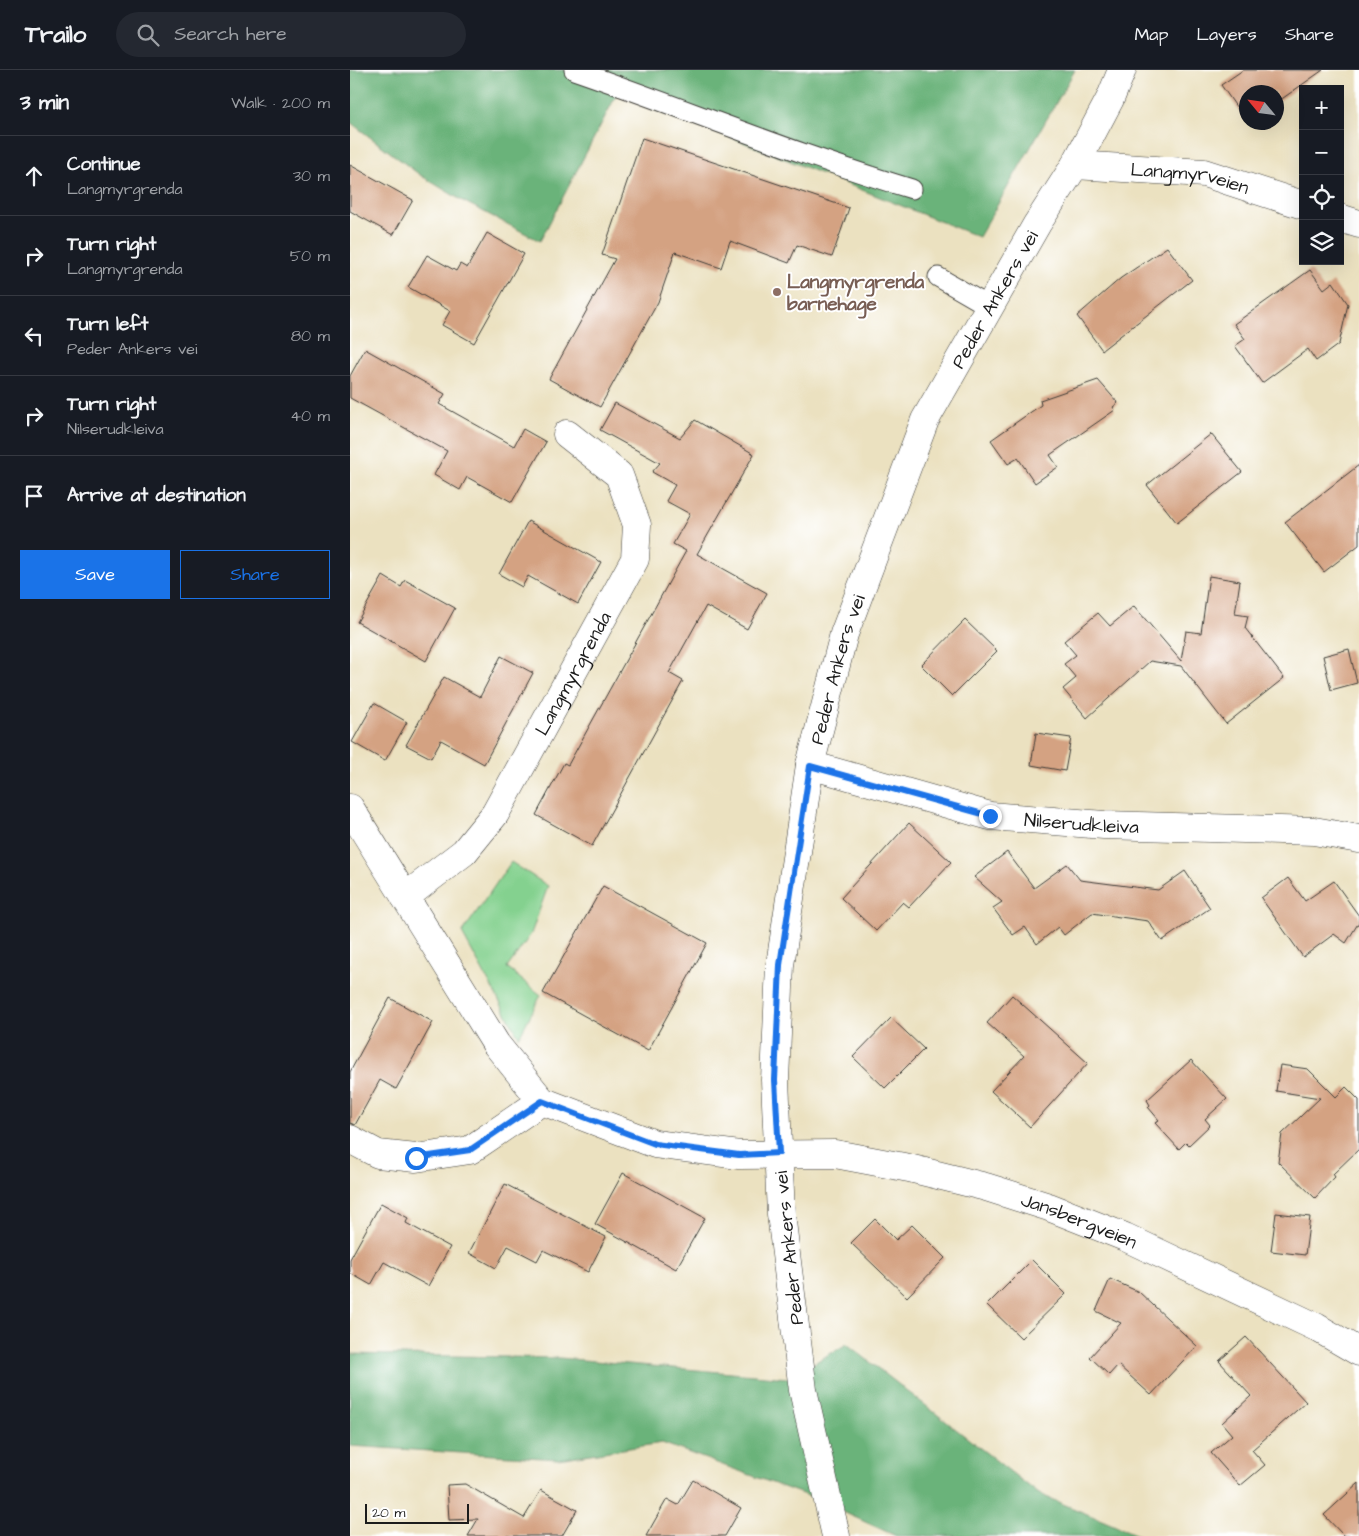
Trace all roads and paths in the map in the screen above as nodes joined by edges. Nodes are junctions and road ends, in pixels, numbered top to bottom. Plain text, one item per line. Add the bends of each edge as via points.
1 (574, 70) edge
2 (1122, 70) edge
3 (1075, 166) junction
4 (912, 189) dead end
5 (1299, 205) edge
6 (1344, 219) edge
7 (1359, 224) edge
8 (938, 277) dead end
9 (990, 307) junction
10 (567, 434) dead end
11 (810, 766) junction
12 (350, 808) edge
13 (1359, 839) edge
14 (405, 897) junction
15 (542, 1101) junction
16 (350, 1139) edge
17 (779, 1153) junction
18 (1359, 1352) edge
19 (836, 1536) edge

1 - 4 lane
2 - 3 street, Peder Ankers vei
3 - 5 street, Langmyrveien via 1204,173
3 - 9 street, Peder Ankers vei via 1037,224
6 - 7 street
8 - 9 lane
9 - 11 street, Peder Ankers vei via 925,420 844,634
10 - 14 street, Langmyrgrenda via 619,475 637,525 635,559 495,814 464,852
11 - 13 street, Nilserudkleiva via 990,816 1104,825 1314,831
11 - 17 street, Peder Ankers vei via 780,965 775,1080
12 - 14 street
14 - 15 street via 496,1044
15 - 16 street via 470,1150 416,1158 378,1154
15 - 17 street via 655,1144 739,1155
17 - 18 street, Jansbergveien via 835,1154 909,1168 1050,1207 1125,1237 1316,1327
17 - 19 street, Peder Ankers vei via 781,1214 803,1390

